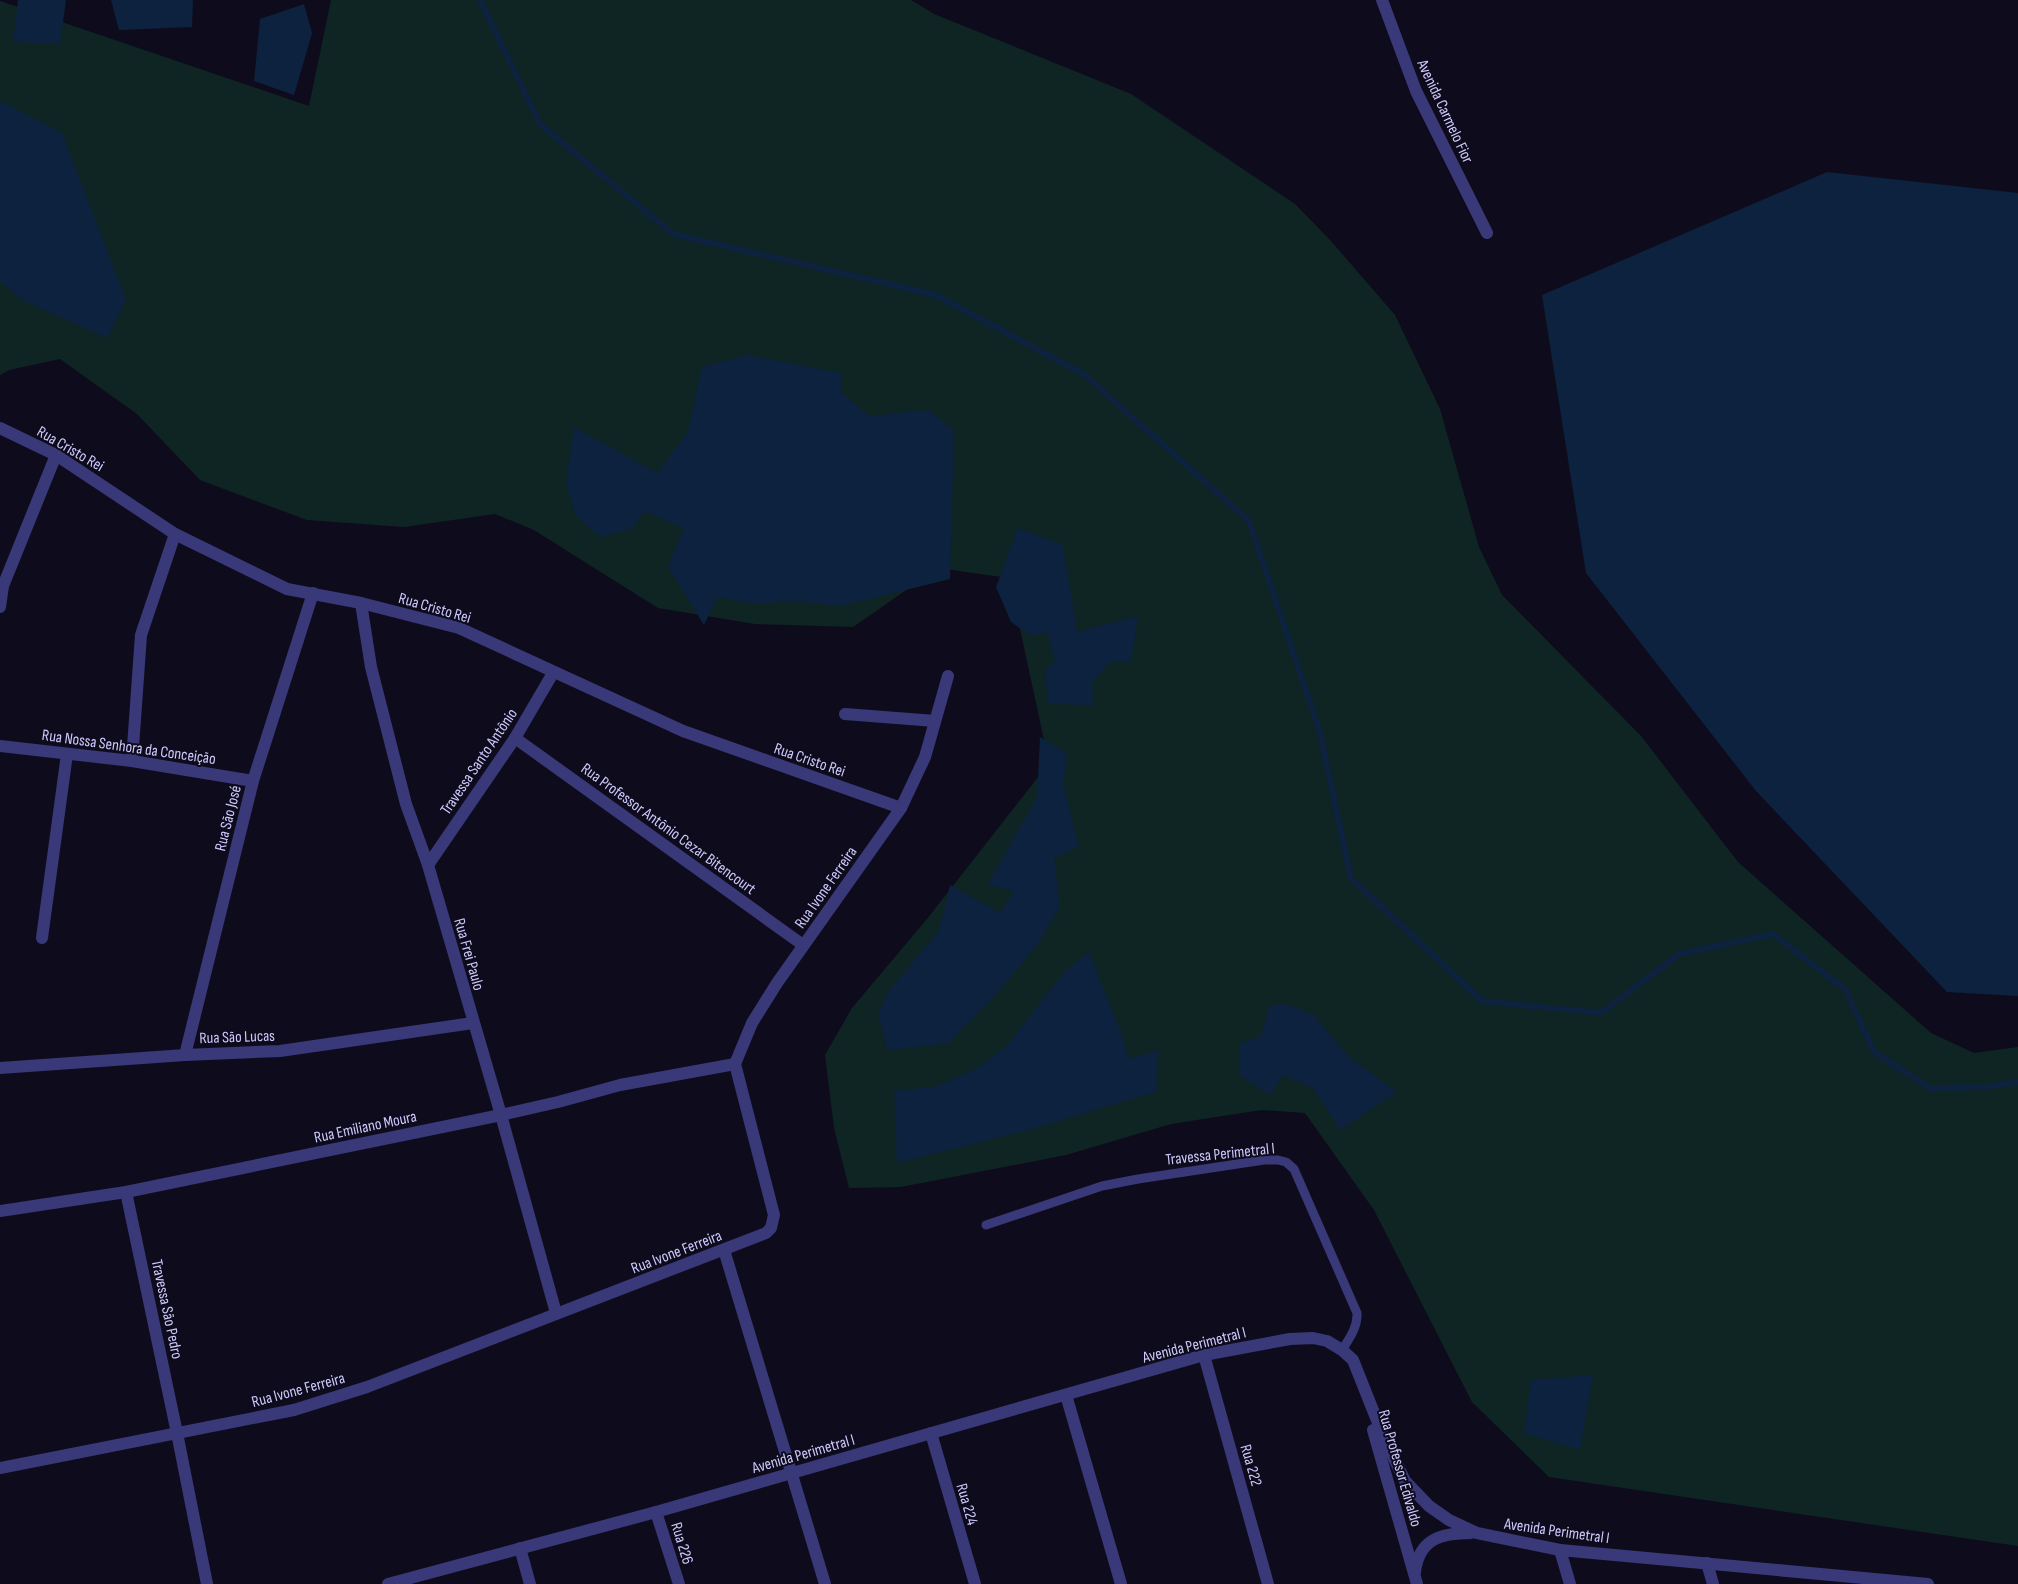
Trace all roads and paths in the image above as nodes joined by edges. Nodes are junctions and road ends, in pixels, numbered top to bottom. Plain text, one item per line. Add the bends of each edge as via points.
1 (1382, 0) edge
2 (1487, 233) dead end
3 (0, 428) edge
4 (56, 455) junction
5 (175, 534) junction
6 (313, 592) junction
7 (362, 603) junction
8 (0, 607) edge
9 (553, 673) junction
10 (948, 676) dead end
11 (845, 714) dead end
12 (935, 721) junction
13 (515, 738) junction
14 (0, 746) edge
15 (67, 754) junction
16 (132, 761) junction
17 (253, 781) junction
18 (901, 808) junction
19 (428, 864) junction
20 (42, 938) dead end
21 (803, 945) junction
22 (473, 1023) junction
23 (185, 1055) junction
24 (735, 1064) junction
25 (0, 1068) edge
26 (501, 1114) junction
27 (126, 1192) junction
28 (0, 1211) edge
29 (986, 1225) dead end
30 (724, 1250) junction
31 (556, 1313) junction
32 (1342, 1350) junction
33 (1204, 1355) junction
34 (1356, 1368) junction
35 (1066, 1394) junction
36 (178, 1433) junction
37 (931, 1433) junction
38 (0, 1468) edge
39 (791, 1473) junction
40 (656, 1512) junction
41 (1477, 1533) junction
42 (520, 1548) junction
43 (1560, 1550) junction
44 (1707, 1563) junction
45 (1416, 1581) edge
46 (1879, 1581) edge
47 (206, 1584) edge
48 (388, 1584) edge
49 (530, 1584) edge
50 (679, 1584) edge
51 (825, 1584) edge
52 (975, 1584) edge
53 (1121, 1584) edge
54 (1268, 1584) edge
55 (1570, 1584) edge
56 (1713, 1584) edge
57 (1928, 1584) edge

1 - 2 street, Avenida Carmelo Fior via 1416,91
3 - 4 street, Rua Cristo Rei
4 - 5 street, Rua Cristo Rei
4 - 8 street via 4,586
5 - 6 street, Rua Cristo Rei via 287,589
5 - 16 street via 141,635
6 - 7 street, Rua Cristo Rei
6 - 17 street, Rua São José
7 - 9 street, Rua Cristo Rei via 459,628
7 - 19 street, Rua Frei Paulo via 371,667 406,804
9 - 13 street, Travessa Santo Antônio
9 - 18 street, Rua Cristo Rei via 683,731
10 - 12 street, Rua Ivone Ferreira
11 - 12 street
12 - 18 street, Rua Ivone Ferreira via 924,757
13 - 19 street, Travessa Santo Antônio
13 - 21 street, Rua Professor Antônio Cezar Bitencourt
14 - 15 street, Rua Nossa Senhora da Conceição
15 - 16 street, Rua Nossa Senhora da Conceição
15 - 20 street
16 - 17 street, Rua Nossa Senhora da Conceição
17 - 23 street, Rua São José
18 - 21 street, Rua Ivone Ferreira
19 - 22 street, Rua Frei Paulo
21 - 24 street, Rua Ivone Ferreira via 752,1023
22 - 23 street, Rua São Lucas via 280,1051
22 - 26 street, Rua Frei Paulo
23 - 25 street, Rua São Lucas
24 - 26 street, Rua Emiliano Moura via 620,1085
24 - 30 street, Rua Ivone Ferreira via 770,1194 774,1222 766,1233
26 - 27 street, Rua Emiliano Moura
26 - 31 street, Rua Frei Paulo
27 - 28 street, Rua Emiliano Moura
27 - 36 street, Travessa São Pedro
29 - 32 lane, Travessa Perimetral I via 1102,1186 1264,1160 1286,1162 1294,1169 1357,1313 1353,1331
30 - 31 street, Rua Ivone Ferreira
30 - 39 street
31 - 36 street, Rua Ivone Ferreira via 325,1401
32 - 33 street, Avenida Perimetral I via 1327,1341 1313,1338 1290,1339
32 - 34 street, Avenida Perimetral I via 1353,1360
33 - 35 street, Avenida Perimetral I
33 - 54 street, Rua 222
34 - 41 street, Avenida Perimetral I via 1405,1481 1429,1506
34 - 45 street, Rua Professor Edivaldo
35 - 37 street, Avenida Perimetral I
35 - 53 street
36 - 38 street, Rua Ivone Ferreira
36 - 47 street, Travessa São Pedro
37 - 39 street, Avenida Perimetral I
37 - 52 street, Rua 224
39 - 40 street, Avenida Perimetral I
39 - 51 street
40 - 42 street, Avenida Perimetral I
40 - 50 street, Rua 226
41 - 43 street, Avenida Perimetral I
41 - 45 street, Rua Professor Edivaldo via 1444,1535 1426,1544 1416,1562
42 - 48 street, Avenida Perimetral I
42 - 49 street
43 - 44 street, Avenida Perimetral I
43 - 55 street
44 - 46 street, Avenida Perimetral I
44 - 56 street
46 - 57 street, Avenida Perimetral I

